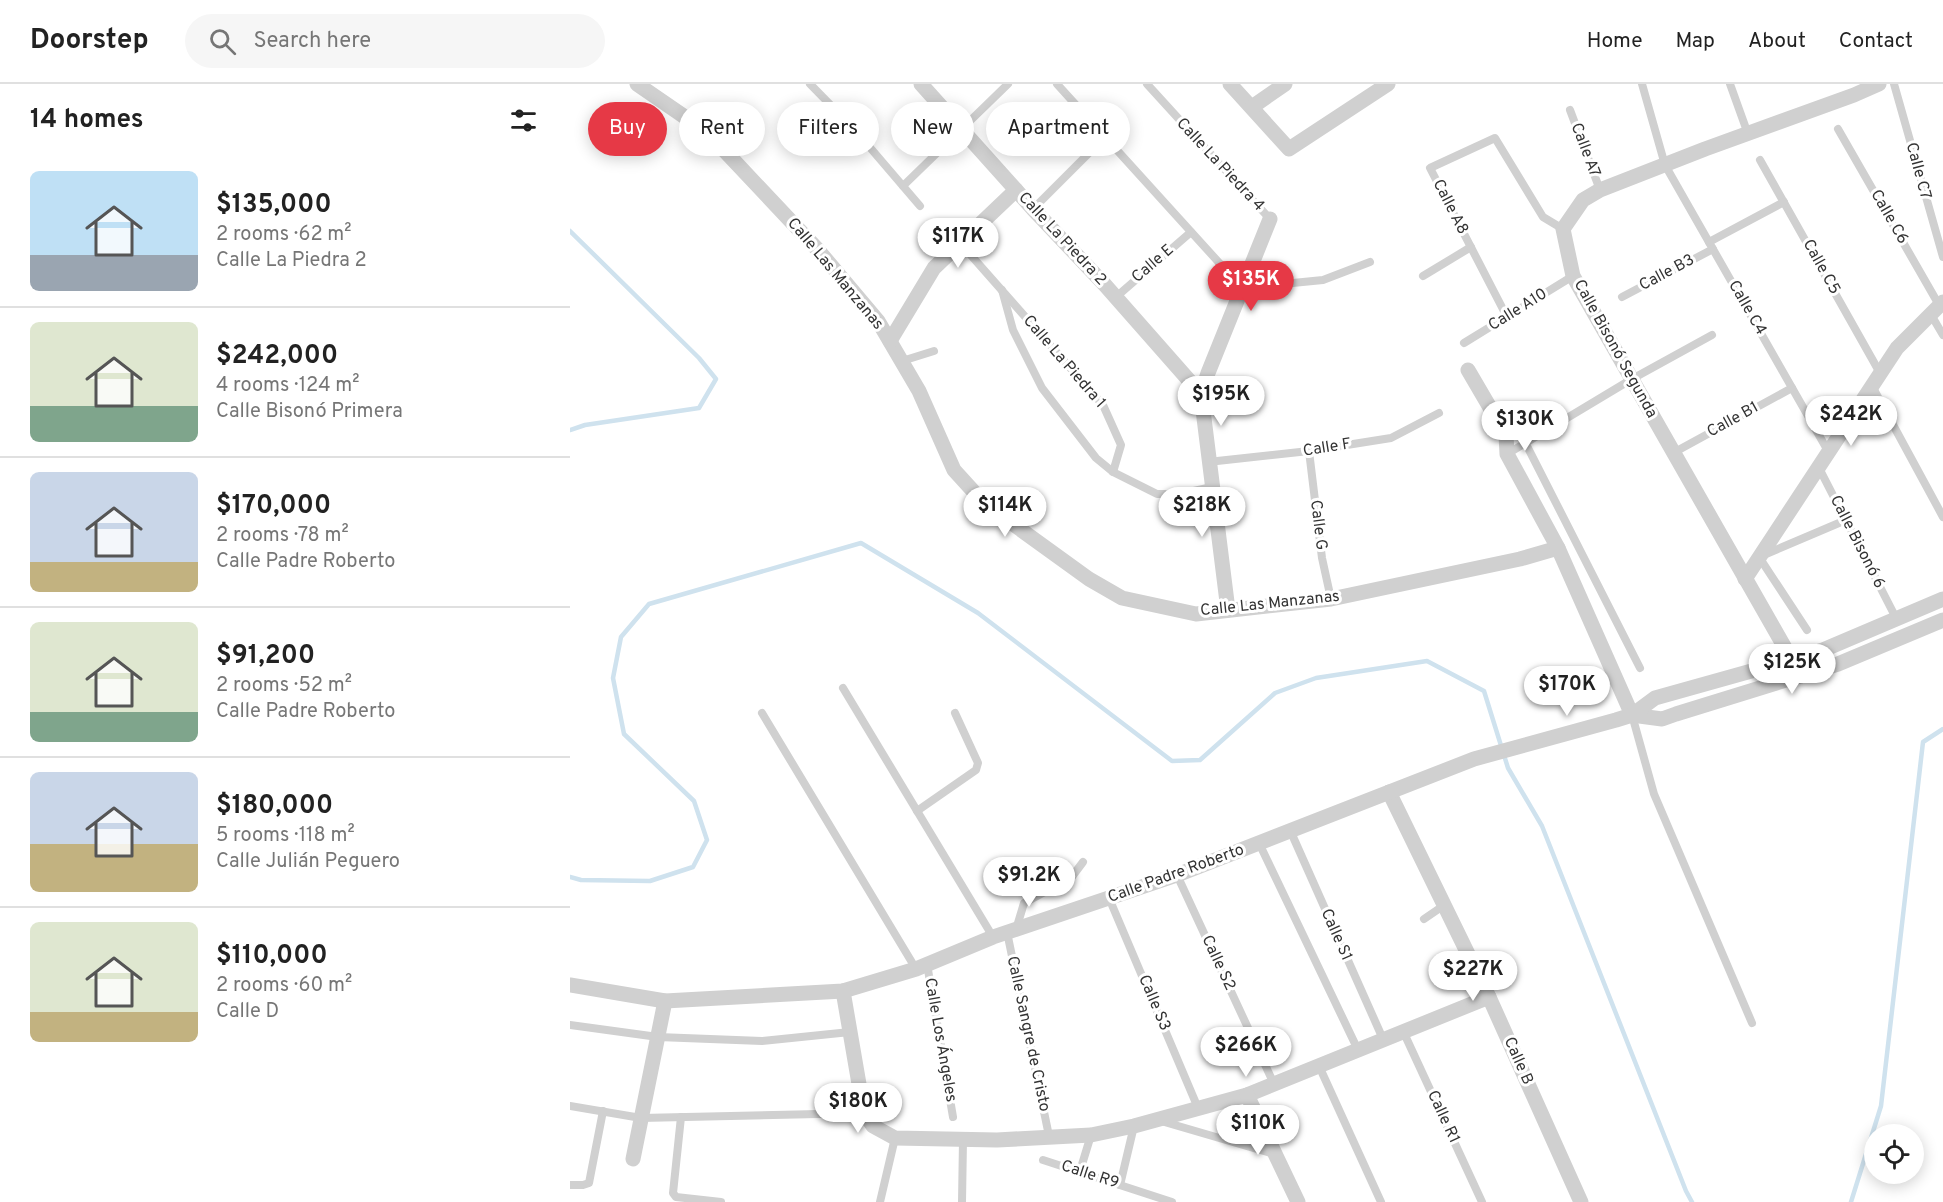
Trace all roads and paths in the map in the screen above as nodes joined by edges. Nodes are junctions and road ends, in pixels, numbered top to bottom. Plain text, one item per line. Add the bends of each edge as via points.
1 (637, 84) edge
2 (810, 84) edge
3 (921, 84) edge
4 (1008, 84) edge
5 (1057, 84) edge
6 (1146, 84) edge
7 (1230, 84) edge
8 (1285, 84) edge
9 (1388, 84) edge
10 (1642, 84) edge
11 (1730, 84) edge
12 (1879, 84) edge
13 (1894, 84) edge
14 (937, 102) edge
15 (1073, 102) edge
16 (1252, 107) junction
17 (1570, 110) dead end
18 (974, 116) edge
19 (1838, 129) dead end
20 (1748, 134) junction
21 (974, 144) edge
22 (933, 156) edge
23 (1086, 156) edge
24 (1122, 156) edge
25 (1760, 160) dead end
26 (1665, 165) junction
27 (903, 186) junction
28 (1016, 190) junction
29 (1600, 190) junction
30 (1784, 202) junction
31 (920, 206) dead end
32 (1034, 209) junction
33 (1270, 219) joint
34 (1563, 229) junction
35 (1191, 232) junction
36 (961, 244) junction
37 (1711, 245) junction
38 (1471, 247) junction
39 (1943, 257) edge
40 (1370, 262) dead end
41 (1423, 276) dead end
42 (1573, 276) junction
43 (1242, 288) junction
44 (1002, 290) junction
45 (1116, 297) junction
46 (1622, 297) dead end
47 (1937, 307) edge
48 (1507, 317) junction
49 (1712, 335) dead end
50 (1943, 335) edge
51 (890, 341) junction
52 (1464, 343) dead end
53 (934, 351) dead end
54 (902, 361) junction
55 (1468, 370) dead end
56 (1632, 379) junction
57 (1876, 380) junction
58 (1792, 388) junction
59 (1201, 394) junction
60 (1439, 412) dead end
61 (1526, 444) junction
62 (1309, 451) junction
63 (1828, 451) junction
64 (1673, 453) junction
65 (1507, 454) junction
66 (1208, 462) junction
67 (1818, 466) junction
68 (1113, 472) junction
69 (1212, 487) junction
70 (1943, 517) edge
71 (1845, 520) junction
72 (1558, 548) junction
73 (1759, 557) junction
74 (1745, 579) junction
75 (1330, 599) junction
76 (1943, 599) edge
77 (1228, 610) junction
78 (1896, 618) junction
79 (1943, 620) edge
80 (1807, 630) dead end
81 (1791, 660) junction
82 (1640, 668) dead end
83 (1801, 676) junction
84 (843, 688) dead end
85 (762, 713) dead end
86 (955, 713) dead end
87 (1632, 715) junction
88 (1389, 792) junction
89 (917, 811) junction
90 (1290, 830) junction
91 (1259, 843) junction
92 (1083, 862) dead end
93 (1177, 875) junction
94 (1109, 898) junction
95 (1443, 906) junction
96 (1424, 919) dead end
97 (1006, 933) junction
98 (921, 966) junction
99 (570, 985) edge
100 (843, 992) junction
101 (1489, 997) junction
102 (665, 1001) junction
103 (1752, 1023) dead end
104 (570, 1025) edge
105 (1403, 1031) junction
106 (850, 1032) junction
107 (658, 1037) junction
108 (1383, 1040) junction
109 (1358, 1050) junction
110 (1319, 1066) junction
111 (1274, 1084) junction
112 (1247, 1095) junction
113 (570, 1106) edge
114 (1198, 1108) junction
115 (603, 1111) junction
116 (864, 1113) junction
117 (953, 1116) dead end
118 (641, 1118) junction
119 (681, 1118) junction
120 (1157, 1119) junction
121 (1134, 1126) junction
122 (1091, 1135) junction
123 (1049, 1136) junction
124 (895, 1138) junction
125 (963, 1140) junction
126 (1275, 1154) junction
127 (633, 1160) dead end
128 (1043, 1160) dead end
129 (1080, 1171) junction
130 (570, 1185) edge
131 (1120, 1185) junction
132 (721, 1202) edge
133 (879, 1202) edge
134 (962, 1202) edge
135 (1172, 1202) edge
136 (1298, 1202) edge
137 (1381, 1202) edge
138 (1482, 1202) edge
139 (1581, 1202) edge

1 - 51 street, Calle Las Manzanas via 698,126 723,149 818,250
2 - 27 lane
3 - 14 street, Calle La Piedra 2
4 - 18 lane
5 - 15 lane
6 - 33 lane, Calle La Piedra 4
7 - 16 street
8 - 16 street
9 - 16 street via 1289,149
10 - 26 lane, Calle C4
11 - 20 lane
12 - 20 street
13 - 39 lane, Calle C7
17 - 29 lane, Calle A7
19 - 47 lane, Calle C6
20 - 26 street
21 - 28 street, Calle La Piedra 2
22 - 27 lane
23 - 32 lane
24 - 35 lane
25 - 30 lane, Calle C5
26 - 29 street
26 - 37 lane, Calle C4
27 - 31 lane
28 - 32 street, Calle La Piedra 2
28 - 36 street
29 - 34 street via 1583,200
30 - 37 lane, Calle B3
30 - 57 lane, Calle C5
32 - 45 street, Calle La Piedra 2
33 - 43 street
34 - 38 lane, Calle A8 via 1543,217 1496,138 1430,168
34 - 42 street, Calle Bisonó Segunda
35 - 43 lane
35 - 45 lane, Calle E
36 - 44 lane, Calle La Piedra 1
36 - 51 street via 934,268
37 - 46 lane, Calle B3
37 - 58 lane, Calle C4
38 - 41 lane
38 - 48 lane, Calle A8
40 - 43 lane via 1323,280
42 - 48 lane, Calle A10
42 - 56 street, Calle Bisonó Segunda
43 - 59 street
44 - 68 lane, Calle La Piedra 1 via 1013,330 1042,388 1096,458
44 - 68 lane, Calle La Piedra 1 via 1103,405 1121,445
45 - 59 street, Calle La Piedra 2
47 - 50 lane, Calle C6
47 - 57 street via 1897,348
48 - 52 lane, Calle A10
49 - 56 lane
51 - 54 street, Calle Las Manzanas
53 - 54 lane
54 - 77 street, Calle Las Manzanas via 954,470 984,503 1089,579 1122,598 1196,614
55 - 65 street via 1506,435
56 - 61 lane
56 - 64 street, Calle Bisonó Segunda
57 - 63 street
57 - 70 lane, Calle C5
58 - 63 lane, Calle C4
58 - 64 lane, Calle B1
59 - 66 street
60 - 62 lane, Calle F via 1391,438
61 - 65 lane
61 - 82 lane
62 - 66 lane, Calle F
62 - 75 lane, Calle G
63 - 67 street
64 - 74 street, Calle Bisonó Segunda
65 - 72 street
66 - 69 street
67 - 71 lane, Calle Bisonó 6
67 - 73 street
68 - 69 lane, Calle La Piedra 1 via 1157,494
69 - 77 street
71 - 73 lane
71 - 78 lane, Calle Bisonó 6
72 - 75 street, Calle Las Manzanas
72 - 87 street
73 - 74 street
73 - 80 lane
74 - 81 street, Calle Bisonó Segunda
75 - 77 street, Calle Las Manzanas
76 - 78 street
78 - 81 street
79 - 83 street
81 - 83 street, Calle Bisonó Segunda
81 - 87 street via 1655,698
83 - 87 street via 1662,718
84 - 89 lane
85 - 98 lane
86 - 89 lane via 978,763 976,770
87 - 88 street, Calle Padre Roberto via 1474,759
87 - 103 lane via 1654,794
88 - 90 street, Calle Padre Roberto
88 - 95 street, Calle B
89 - 97 lane
90 - 91 street, Calle Padre Roberto
90 - 108 lane, Calle S1
91 - 93 street, Calle Padre Roberto
91 - 109 lane
92 - 97 lane via 1071,878 1024,903 1018,923
93 - 94 street, Calle Padre Roberto
93 - 111 lane, Calle S2
94 - 97 street, Calle Padre Roberto
94 - 114 lane, Calle S3
95 - 96 lane
95 - 101 street, Calle B
97 - 98 street, Calle Padre Roberto
97 - 123 lane, Calle Sangre de Cristo
98 - 100 street, Calle Padre Roberto
98 - 117 lane, Calle Los Ángeles
99 - 102 street, Calle Padre Roberto
100 - 102 street, Calle Padre Roberto
100 - 106 street
101 - 105 street
101 - 139 street, Calle B
102 - 107 street
104 - 107 lane
105 - 108 street
105 - 138 lane, Calle R1
106 - 107 lane via 762,1041
106 - 116 street
107 - 118 street
108 - 109 street
109 - 110 street
110 - 111 street
110 - 137 lane
111 - 112 street
112 - 114 street
112 - 126 street
113 - 115 lane
114 - 120 street
115 - 118 lane
115 - 130 lane via 589,1183
116 - 119 lane
116 - 124 street via 873,1126
118 - 119 lane
118 - 127 street
119 - 132 lane via 673,1189 676,1197
120 - 121 street
120 - 126 lane
121 - 122 street
121 - 131 lane
122 - 123 street
122 - 129 lane
123 - 125 street
124 - 125 street
124 - 133 lane
125 - 134 lane
126 - 136 street
128 - 129 lane, Calle R9
129 - 131 lane, Calle R9
131 - 135 lane, Calle R9

